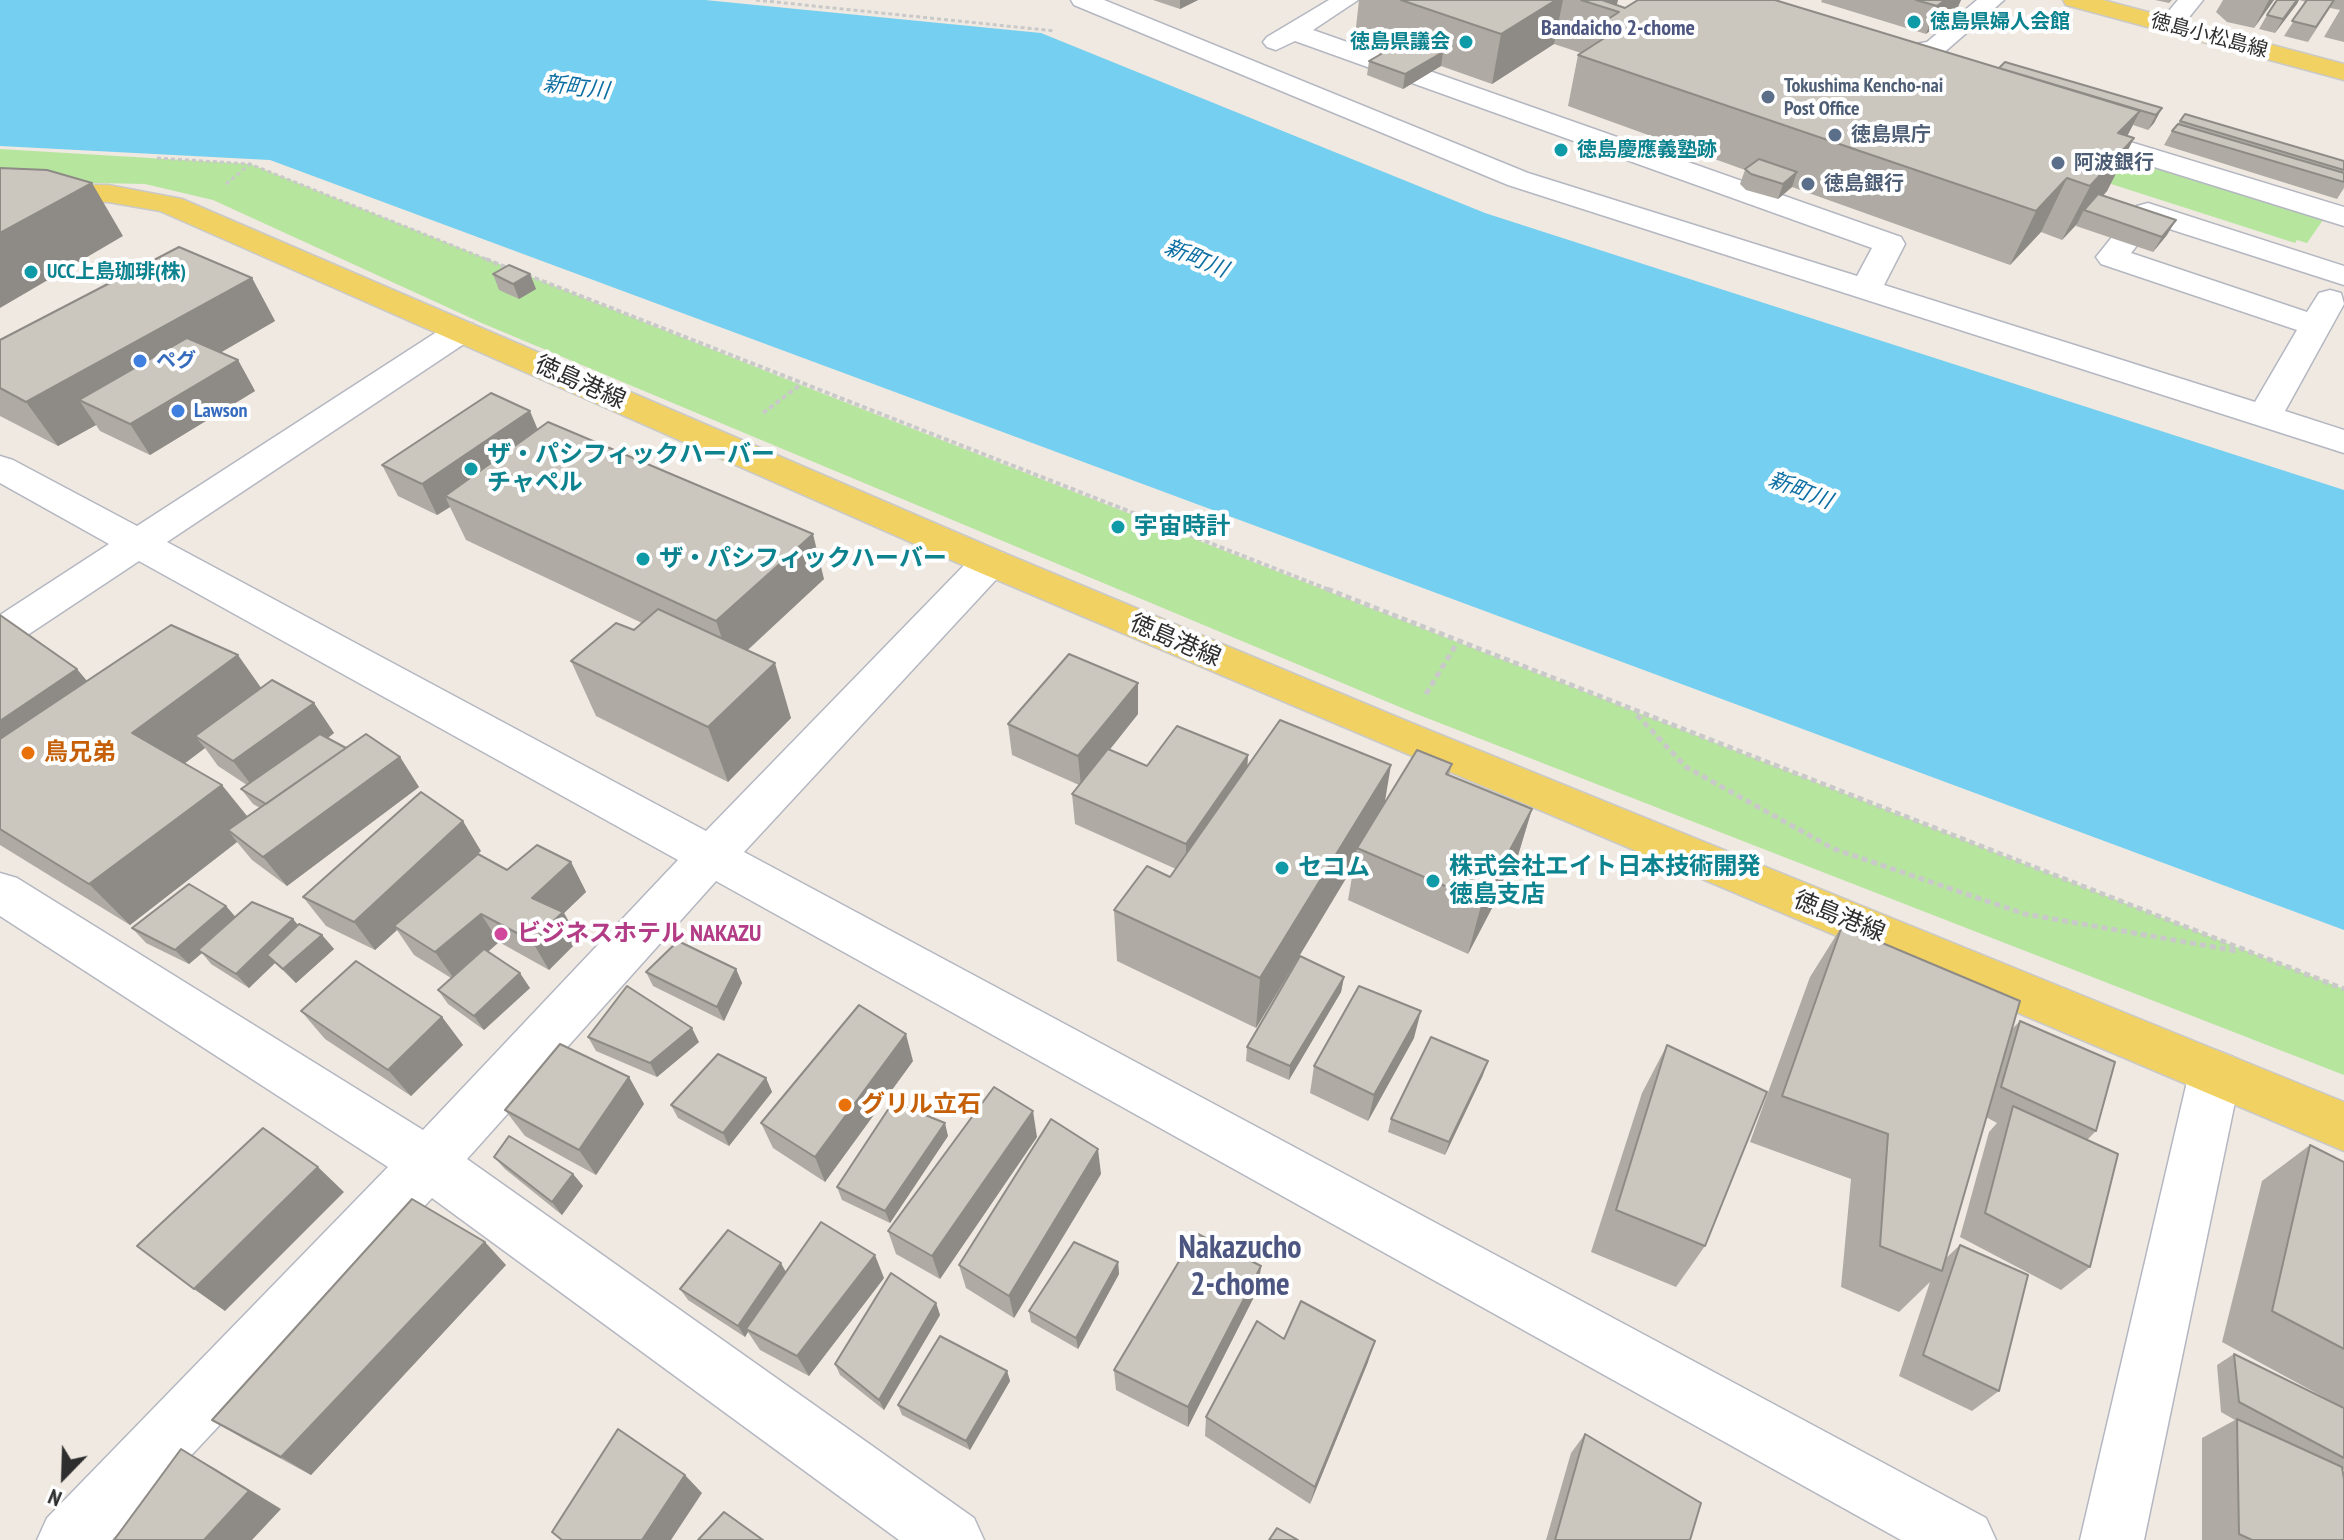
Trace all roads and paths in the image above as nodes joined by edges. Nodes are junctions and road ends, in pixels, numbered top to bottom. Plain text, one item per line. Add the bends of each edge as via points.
1 (756, 0) edge
2 (1083, 0) edge
3 (1346, 0) edge
4 (1992, 0) edge
5 (2075, 0) edge
6 (2191, 0) edge
7 (2169, 26) junction
8 (1056, 31) dead end
9 (1294, 32) junction
10 (1245, 58) dead end
11 (1864, 68) edge
12 (2344, 72) edge
13 (1893, 77) junction
14 (1924, 86) edge
15 (1479, 117) junction
16 (2044, 124) edge
17 (1435, 146) junction
18 (156, 158) dead end
19 (250, 164) junction
20 (217, 191) dead end
21 (0, 193) edge
22 (2344, 217) edge
23 (511, 269) edge
24 (525, 274) edge
25 (2344, 276) edge
26 (1865, 290) junction
27 (2316, 326) junction
28 (461, 331) junction
29 (801, 385) junction
30 (2264, 417) junction
31 (753, 422) dead end
32 (2344, 442) edge
33 (0, 468) edge
34 (139, 543) junction
35 (990, 562) junction
36 (0, 634) edge
37 (1457, 643) junction
38 (1422, 701) dead end
39 (1635, 712) junction
40 (711, 856) junction
41 (0, 892) edge
42 (2250, 953) junction
43 (2344, 989) edge
44 (2215, 1073) junction
45 (2344, 1127) edge
46 (428, 1163) junction
47 (69, 1540) edge
48 (952, 1540) edge
49 (1964, 1540) edge
50 (2112, 1540) edge

1 - 8 path
2 - 17 street
3 - 9 street
4 - 13 street
5 - 7 main road, 徳島小松島線
6 - 7 street
7 - 12 main road, 徳島小松島線
9 - 10 street
9 - 15 street via 1453,89
11 - 13 street
13 - 14 street
15 - 17 street
15 - 26 street via 1890,244
16 - 22 street
17 - 26 street via 1518,179
18 - 19 path
19 - 20 path
19 - 23 path
21 - 28 main road, 徳島港線 via 148,197
24 - 29 path
25 - 27 street
25 - 27 street via 2148,212 2112,257
26 - 30 street
27 - 30 street
28 - 34 street
28 - 35 main road, 徳島港線
29 - 31 path
29 - 37 path
30 - 32 street
33 - 34 street
34 - 36 street
34 - 40 street
35 - 40 street
35 - 44 main road, 徳島港線
37 - 38 path
37 - 39 path
39 - 42 path
39 - 42 path via 1686,767 1834,849 2025,914
40 - 46 street
40 - 49 street
41 - 46 street
42 - 43 path
44 - 45 main road, 徳島港線
44 - 50 street
46 - 47 street
46 - 48 street

